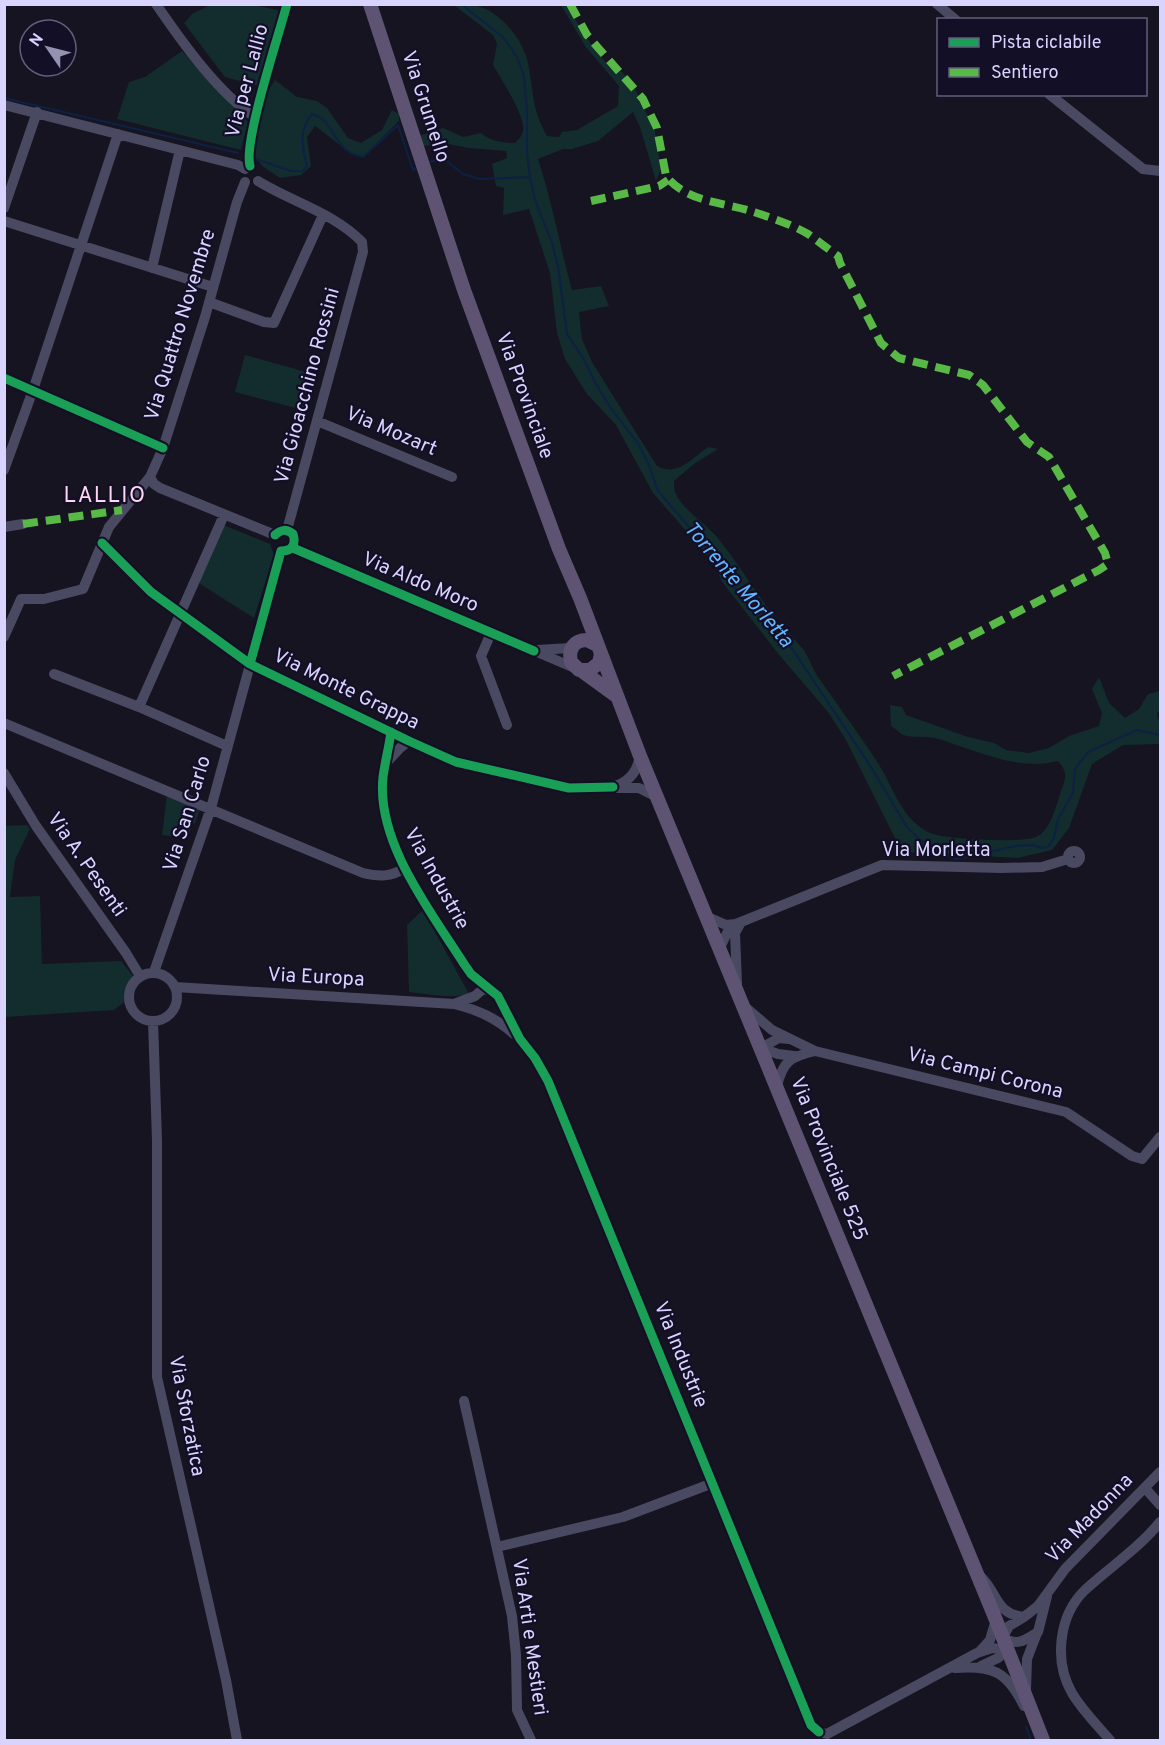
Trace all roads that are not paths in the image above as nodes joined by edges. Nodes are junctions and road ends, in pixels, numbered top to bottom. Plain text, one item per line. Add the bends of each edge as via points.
1 (156, 4) edge
2 (287, 4) edge
3 (370, 4) edge
4 (937, 4) edge
5 (954, 18) edge
6 (1051, 96) edge
7 (4, 105) edge
8 (37, 112) junction
9 (256, 118) junction
10 (118, 134) junction
11 (180, 150) junction
12 (248, 167) junction
13 (1161, 171) edge
14 (258, 181) junction
15 (245, 182) junction
16 (4, 208) edge
17 (323, 214) junction
18 (4, 221) edge
19 (442, 221) joint
20 (80, 244) junction
21 (152, 268) junction
22 (213, 287) junction
23 (209, 302) junction
24 (4, 378) edge
25 (33, 390) junction
26 (317, 421) junction
27 (163, 448) junction
28 (4, 470) edge
29 (150, 477) junction
30 (452, 477) dead end
31 (224, 515) junction
32 (24, 524) dead end
33 (4, 527) edge
34 (286, 530) junction
35 (275, 535) junction
36 (102, 543) junction
37 (293, 548) junction
38 (281, 551) junction
39 (573, 583) joint
40 (585, 611) junction
41 (179, 612) junction
42 (491, 633) junction
43 (4, 637) edge
44 (574, 645) junction
45 (599, 650) junction
46 (534, 651) junction
47 (250, 664) junction
48 (580, 670) junction
49 (54, 674) dead end
50 (617, 697) junction
51 (139, 707) junction
52 (4, 723) edge
53 (507, 725) dead end
54 (391, 732) junction
55 (409, 741) junction
56 (227, 746) junction
57 (640, 756) junction
58 (386, 764) junction
59 (4, 774) edge
60 (613, 788) junction
61 (658, 797) junction
62 (211, 808) junction
63 (1068, 859) dead end
64 (405, 868) junction
65 (708, 917) junction
66 (738, 923) junction
67 (720, 948) junction
68 (154, 972) junction
69 (471, 974) junction
70 (140, 976) junction
71 (175, 987) junction
72 (737, 988) junction
73 (496, 994) junction
74 (476, 995) junction
75 (454, 1004) junction
76 (744, 1006) junction
77 (481, 1012) junction
78 (153, 1021) junction
79 (520, 1039) junction
80 (789, 1039) junction
81 (761, 1048) junction
82 (815, 1050) junction
83 (794, 1056) junction
84 (777, 1086) junction
85 (1161, 1137) edge
86 (464, 1401) dead end
87 (1161, 1472) edge
88 (713, 1483) junction
89 (1145, 1488) junction
90 (1161, 1504) edge
91 (1161, 1522) edge
92 (497, 1547) junction
93 (976, 1573) junction
94 (1047, 1593) junction
95 (1024, 1617) junction
96 (996, 1620) junction
97 (1038, 1632) junction
98 (1005, 1643) junction
99 (977, 1653) junction
100 (981, 1666) junction
101 (951, 1668) junction
102 (1028, 1702) junction
103 (1035, 1722) junction
104 (816, 1736) edge
105 (237, 1740) edge
106 (531, 1740) edge
107 (1043, 1740) edge
108 (1110, 1740) edge

1 - 9 street via 216,81
2 - 9 street, Via per Lallio
3 - 19 main road, Via Grumello
4 - 5 street
6 - 13 street via 1143,169
7 - 8 street
8 - 10 street
8 - 16 street
9 - 12 street, Via per Lallio
10 - 11 street
10 - 20 street
11 - 12 street
11 - 21 street
12 - 14 street via 259,171
12 - 15 street via 242,175
14 - 15 street
14 - 17 street
15 - 22 street, Via Quattro Novembre
17 - 23 street via 274,323
17 - 26 street, Via Gioacchino Rossini via 358,237 363,252
18 - 20 street
19 - 39 main road, Via Provinciale
20 - 21 street
20 - 25 street
21 - 22 street
22 - 23 street, Via Quattro Novembre
23 - 27 street, Via Quattro Novembre
24 - 25 street
25 - 27 street
25 - 28 street
26 - 30 street, Via Mozart
26 - 34 street, Via Gioacchino Rossini
27 - 29 street, Via Quattro Novembre
29 - 31 street via 160,488
29 - 36 street, Via Quattro Novembre via 109,528
31 - 35 street
31 - 41 street
32 - 33 street
34 - 35 street
34 - 37 street via 293,534
35 - 38 street via 276,547
36 - 41 street, Via Monte Grappa via 151,592
36 - 43 street, Via Quattro Novembre via 83,589 21,599
37 - 38 street
37 - 42 street, Via Aldo Moro
38 - 47 street
39 - 40 main road, Via Provinciale 525
40 - 44 main road via 583,629
40 - 45 main road, Via Provinciale 525
41 - 47 street, Via Monte Grappa
41 - 51 street
42 - 46 street, Via Aldo Moro
42 - 53 street via 481,656
44 - 45 main road via 587,640
44 - 46 street, Via Aldo Moro
44 - 48 main road via 570,658
45 - 48 main road via 596,666
45 - 50 main road, Via Provinciale 525
46 - 48 street, Via Aldo Moro
47 - 54 street, Via Monte Grappa
47 - 56 street, Via San Carlo
48 - 50 main road
49 - 51 street
50 - 57 main road, Via Provinciale 525
51 - 56 street
52 - 62 street
54 - 55 street, Via Monte Grappa
54 - 58 street, Via Industrie
55 - 58 street
55 - 60 street, Via Monte Grappa via 456,762 557,786
56 - 62 street, Via San Carlo
57 - 60 street via 633,775
57 - 61 main road, Via Provinciale 525
58 - 64 street, Via Industrie via 383,778 387,828
59 - 70 street, Via A. Pesenti
60 - 61 street via 639,788
61 - 65 main road, Via Provinciale 525
62 - 64 street via 363,873 395,874
62 - 68 street, Via San Carlo
63 - 66 street, Via Morletta via 1022,868 882,865
64 - 69 street, Via Industrie
65 - 66 street via 726,925
65 - 67 main road, Via Provinciale 525
66 - 67 street via 727,933
66 - 72 street via 734,946
67 - 72 main road, Via Provinciale 525
68 - 70 street
68 - 71 street via 164,975
69 - 73 street, Via Industrie
69 - 74 street, Via Industrie
70 - 78 street via 129,990 130,1007 140,1017
71 - 75 street, Via Europa
71 - 78 street via 174,1009
72 - 76 main road, Via Provinciale 525
73 - 74 street via 483,989
73 - 77 street via 495,1010
73 - 79 street, Via Industrie
74 - 75 street, Via Europa
74 - 77 street, Via Industrie via 474,1002
75 - 77 street, Via Europa
76 - 80 street, Via Campi Corona
76 - 81 main road, Via Provinciale 525
77 - 79 street, Via Industrie
78 - 105 street, Via Sforzatica via 157,1377
79 - 88 street, Via Industrie via 548,1081
80 - 81 street via 779,1038
80 - 82 street, Via Campi Corona
81 - 83 street, Via Campi Corona
81 - 84 main road, Via Provinciale 525
82 - 83 street, Via Campi Corona
82 - 85 street, Via Campi Corona via 1066,1112 1142,1159
83 - 84 street via 783,1067
84 - 93 main road, Via Provinciale 525
86 - 92 street
87 - 89 street, Via Madonna
88 - 92 street, Via Arti e Mestieri via 623,1517
88 - 104 street, Via Industrie
89 - 90 street
89 - 94 street, Via Madonna via 1065,1569
91 - 108 street via 1080,1595 1062,1633 1062,1658 1069,1687
92 - 106 street, Via Arti e Mestieri via 513,1625 517,1710
93 - 95 street via 990,1586 1004,1610
93 - 96 main road, Via Provinciale 525
94 - 95 street, Via Madonna
94 - 97 street, Via Madonna
95 - 98 street, Via Madonna via 1009,1626
96 - 98 main road, Via Provinciale 525
96 - 99 street via 990,1640
97 - 98 street via 1017,1643
97 - 102 street, Via Madonna via 1026,1666
98 - 99 street
98 - 100 street, Via Madonna via 998,1658
98 - 102 main road, Via Provinciale 525
99 - 101 street
100 - 101 street
100 - 103 street via 1009,1682
101 - 104 street via 827,1734
102 - 103 main road, Via Provinciale 525
103 - 107 main road, Via Provinciale 525

